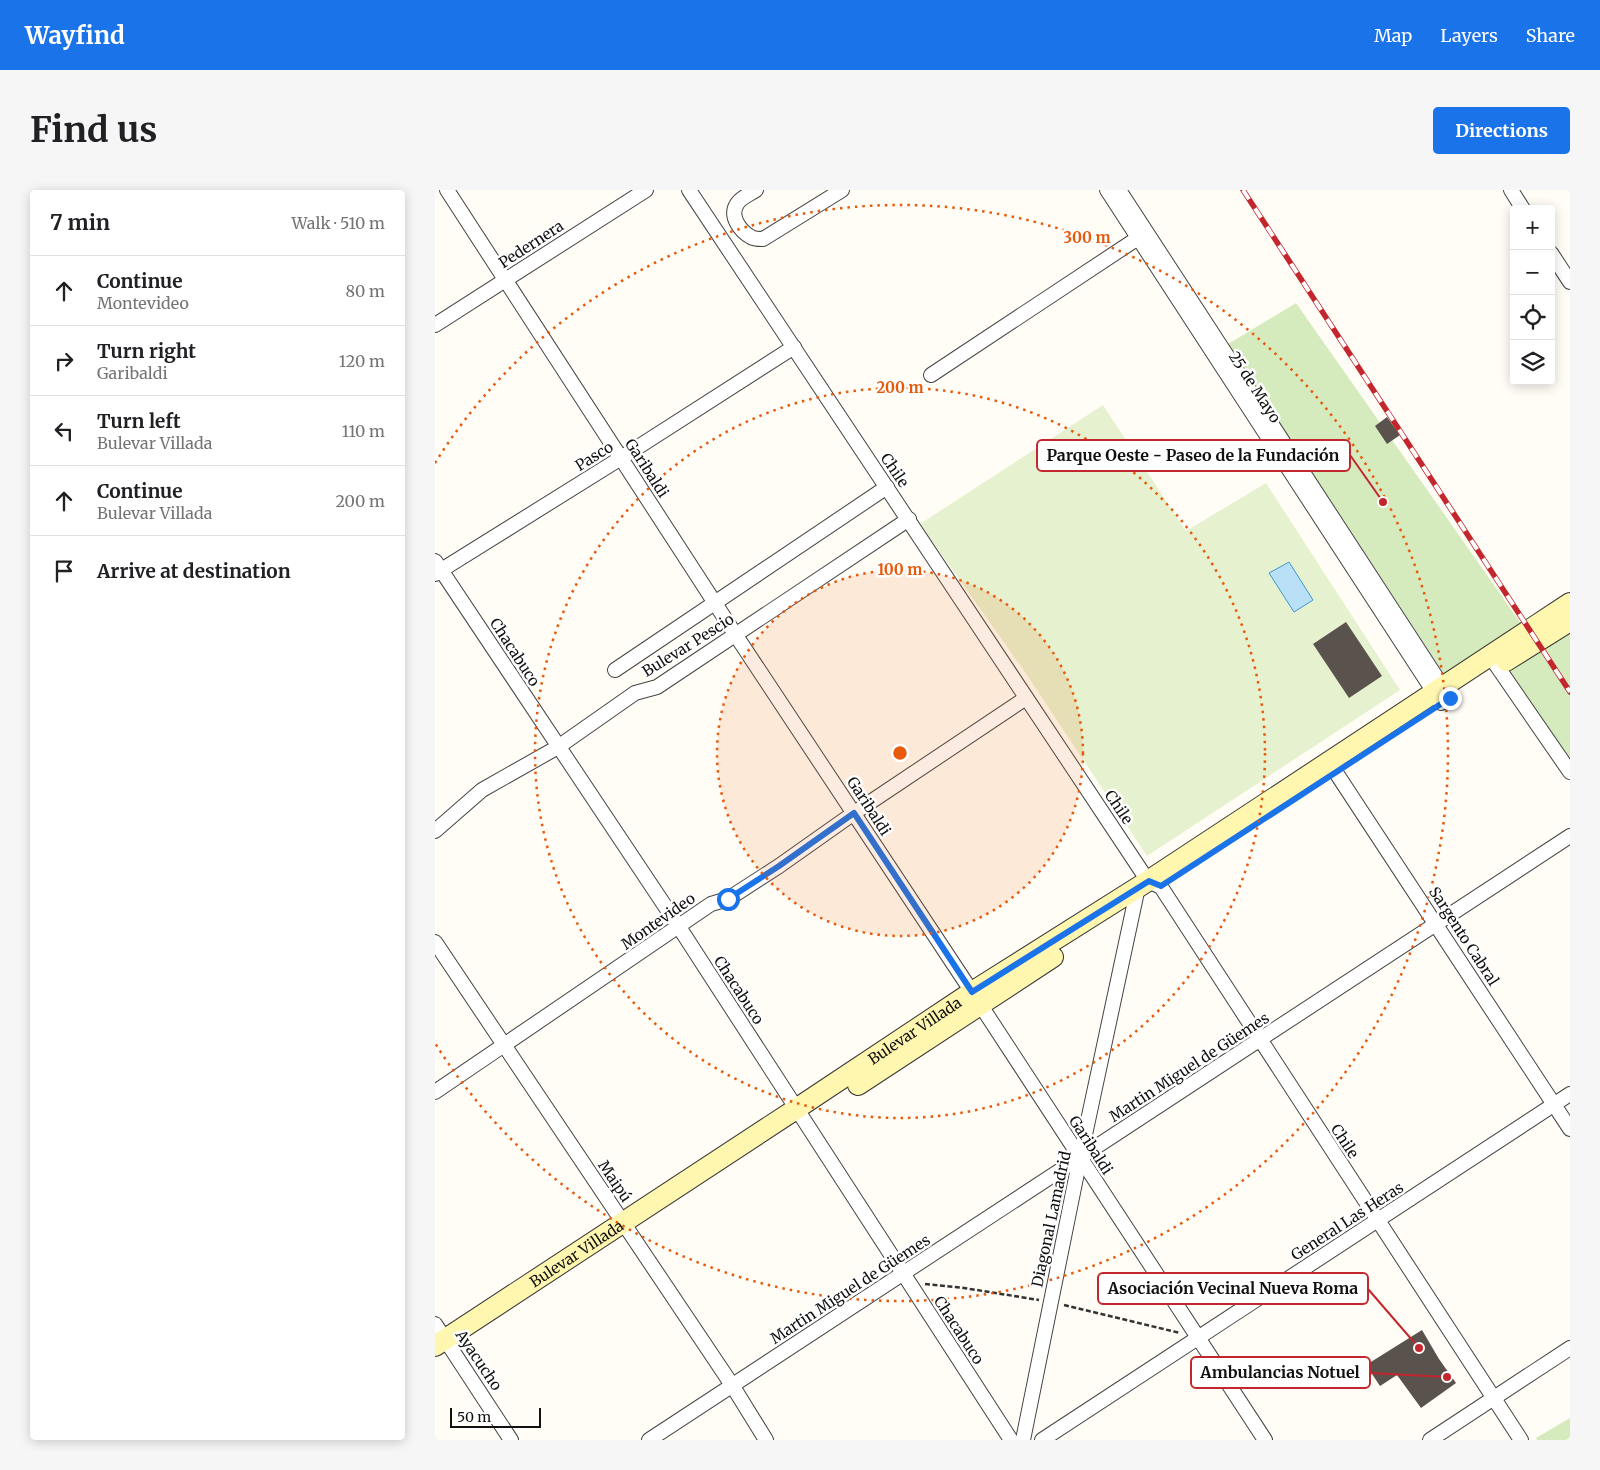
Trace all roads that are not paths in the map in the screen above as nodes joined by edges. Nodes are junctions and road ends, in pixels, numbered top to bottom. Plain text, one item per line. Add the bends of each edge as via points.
1 (447, 190) edge
2 (646, 190) edge
3 (689, 190) edge
4 (756, 190) edge
5 (842, 190) edge
6 (1107, 190) edge
7 (1119, 190) edge
8 (1511, 190) edge
9 (1520, 205) edge
10 (1138, 238) junction
11 (1555, 259) edge
12 (505, 279) junction
13 (1570, 282) edge
14 (435, 326) edge
15 (794, 347) junction
16 (931, 374) dead end
17 (621, 458) junction
18 (887, 486) junction
19 (909, 519) junction
20 (437, 568) edge
21 (715, 602) junction
22 (1570, 603) edge
23 (1570, 621) edge
24 (735, 634) junction
25 (1494, 661) junction
26 (615, 670) dead end
27 (1442, 695) junction
28 (1026, 698) junction
29 (558, 747) junction
30 (1333, 767) junction
31 (1570, 772) edge
32 (854, 813) junction
33 (435, 830) edge
34 (1570, 836) edge
35 (1146, 889) junction
36 (1437, 925) junction
37 (679, 927) junction
38 (435, 942) edge
39 (976, 998) junction
40 (1260, 1040) junction
41 (504, 1046) junction
42 (435, 1092) edge
43 (1570, 1094) edge
44 (1554, 1104) junction
45 (801, 1114) junction
46 (1570, 1129) edge
47 (1080, 1158) junction
48 (1377, 1220) junction
49 (627, 1228) junction
50 (903, 1274) junction
51 (1198, 1338) junction
52 (442, 1339) edge
53 (1570, 1348) edge
54 (435, 1360) edge
55 (732, 1385) junction
56 (1494, 1398) junction
57 (511, 1440) edge
58 (649, 1440) edge
59 (766, 1440) edge
60 (1011, 1440) edge
61 (1023, 1440) edge
62 (1042, 1440) edge
63 (1265, 1440) edge
64 (1430, 1440) edge
65 (1521, 1440) edge

1 - 12 street, Garibaldi
2 - 12 street, Pedernera
3 - 15 street, Chile
4 - 5 street via 737,202 734,217 739,227 752,238 763,239
6 - 10 street, 25 de Mayo
7 - 27 street, 25 de Mayo
8 - 9 street
10 - 16 street
10 - 27 street, 25 de Mayo
11 - 13 street
12 - 14 street, Pedernera
12 - 17 street, Garibaldi
15 - 17 street, Pasco
15 - 18 street, Chile
17 - 20 street, Pasco
17 - 21 street, Garibaldi
18 - 19 street, Chile
18 - 21 street, Bulevar Pescio
19 - 24 street, Bulevar Pescio
19 - 28 street, Chile
20 - 29 street, Chacabuco
21 - 24 street, Garibaldi
21 - 26 street, Bulevar Pescio
22 - 25 main road, Bulevar Villada
23 - 25 main road, Bulevar Villada
24 - 29 street, Bulevar Pescio via 657,687 635,693
24 - 32 street, Garibaldi
25 - 27 main road, Bulevar Villada
25 - 31 street
27 - 30 main road, Bulevar Villada
28 - 32 street, Montevideo
28 - 35 street, Chile
29 - 33 street, Bulevar Pescio via 482,790
29 - 37 street, Chacabuco
30 - 35 main road, Bulevar Villada
30 - 36 street, Sargento Cabral
32 - 37 street, Montevideo via 779,866 728,899 711,904
32 - 39 street, Garibaldi
34 - 36 street, Martin Miguel de Güemes
35 - 39 main road, Bulevar Villada
35 - 40 street, Chile
35 - 47 street, Diagonal Lamadrid
36 - 40 street, Martin Miguel de Güemes
36 - 44 street, Sargento Cabral
37 - 41 street, Montevideo
37 - 45 street, Chacabuco
38 - 41 street, Maipú
39 - 45 main road, Bulevar Villada
39 - 47 street, Garibaldi
40 - 47 street, Martin Miguel de Güemes
40 - 48 street, Chile
41 - 42 street, Montevideo
41 - 49 street, Maipú
43 - 44 street, General Las Heras
44 - 46 street, Sargento Cabral
44 - 48 street, General Las Heras
45 - 49 main road, Bulevar Villada
45 - 50 street, Chacabuco
47 - 50 street, Martin Miguel de Güemes
47 - 51 street, Garibaldi
47 - 61 street, Diagonal Lamadrid
48 - 51 street, General Las Heras
48 - 56 street, Chile
49 - 52 main road, Bulevar Villada
49 - 55 street, Maipú
50 - 55 street, Martin Miguel de Güemes
50 - 60 street, Chacabuco
51 - 62 street, General Las Heras
51 - 63 street, Garibaldi
52 - 54 main road, Bulevar Villada
52 - 57 street, Ayacucho
53 - 56 street
55 - 58 street, Martin Miguel de Güemes
55 - 59 street, Maipú
56 - 64 street
56 - 65 street, Chile

